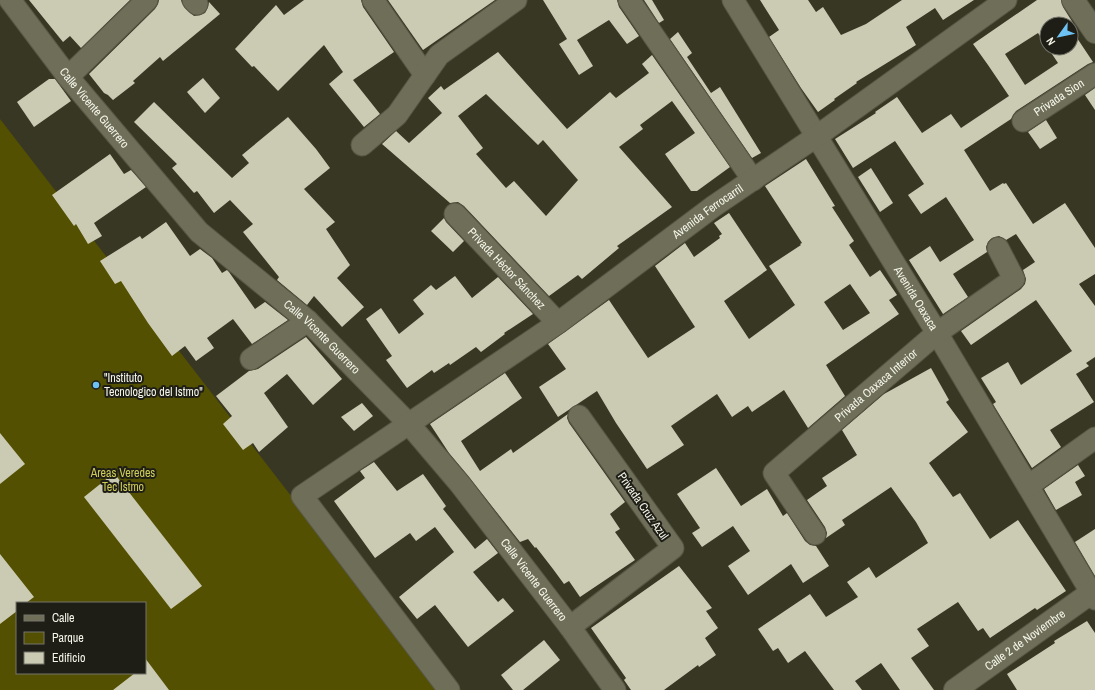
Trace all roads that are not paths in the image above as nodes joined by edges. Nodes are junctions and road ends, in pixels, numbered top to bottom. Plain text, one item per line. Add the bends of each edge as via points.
1 (10, 0) edge
2 (147, 0) edge
3 (373, 0) edge
4 (516, 0) edge
5 (630, 0) edge
6 (733, 0) edge
7 (1006, 0) edge
8 (1073, 0) edge
9 (1095, 32) edge
10 (1095, 74) edge
11 (425, 75) junction
12 (68, 78) junction
13 (1023, 121) dead end
14 (816, 136) junction
15 (362, 145) dead end
16 (753, 180) junction
17 (455, 214) dead end
18 (998, 248) dead end
19 (308, 321) junction
20 (558, 323) junction
21 (937, 332) junction
22 (251, 359) dead end
23 (579, 416) dead end
24 (409, 424) junction
25 (1095, 438) edge
26 (1028, 486) junction
27 (815, 534) dead end
28 (1094, 594) edge
29 (570, 627) junction
30 (450, 690) edge
31 (615, 690) edge
32 (955, 690) edge

1 - 12 street, Calle Vicente Guerrero
2 - 12 street
3 - 11 street
4 - 11 street via 439,55
5 - 16 street
6 - 14 street, Avenida Oaxaca
7 - 14 street, Avenida Ferrocarril
8 - 9 street
10 - 13 street, Privada Sion
11 - 15 street via 396,115
12 - 19 street, Calle Vicente Guerrero via 199,232
14 - 16 street, Avenida Ferrocarril
14 - 21 street, Avenida Oaxaca
16 - 20 street, Avenida Ferrocarril via 714,206
17 - 20 street, Privada Héctor Sánchez
18 - 21 street, Privada Oaxaca Interior via 1014,279
19 - 22 street
19 - 24 street, Calle Vicente Guerrero
20 - 24 street, Avenida Ferrocarril
21 - 26 street, Avenida Oaxaca
21 - 27 street, Privada Oaxaca Interior via 774,473
23 - 29 street, Privada Cruz Azul via 673,548
24 - 29 street, Calle Vicente Guerrero via 460,484
24 - 30 street, Avenida Ferrocarril via 302,496
25 - 26 street
26 - 28 street, Avenida Oaxaca
28 - 32 street, Calle 2 de Noviembre
29 - 31 street, Calle Vicente Guerrero

